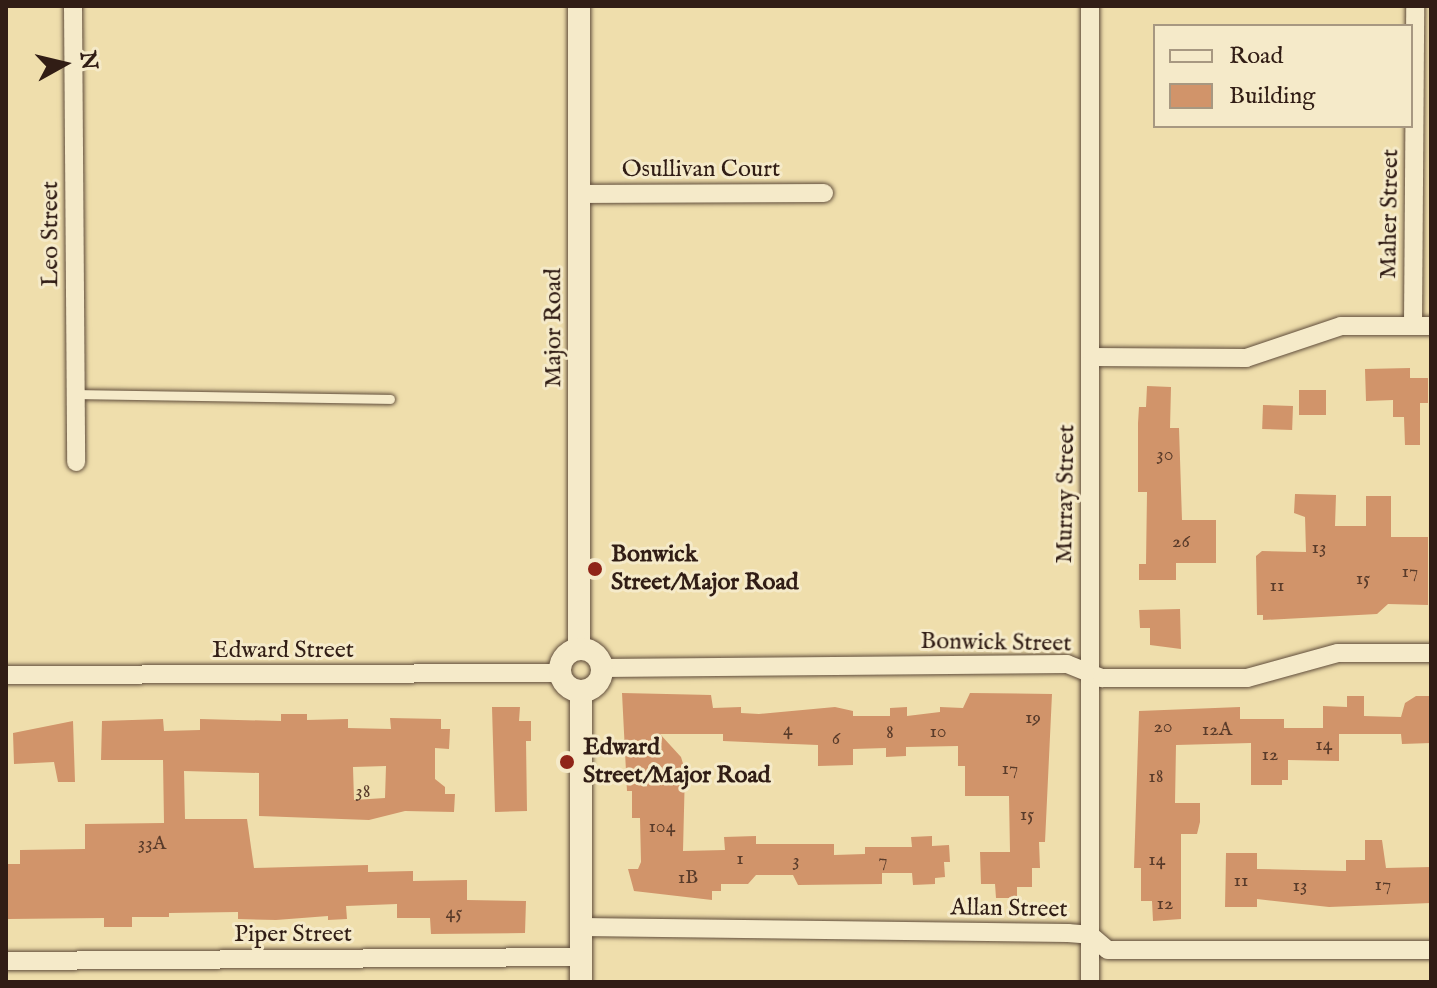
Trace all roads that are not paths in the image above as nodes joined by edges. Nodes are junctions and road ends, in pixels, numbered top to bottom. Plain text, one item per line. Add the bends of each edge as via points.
1 (73, 6) edge
2 (579, 6) edge
3 (1090, 6) edge
4 (1415, 6) edge
5 (824, 193) dead end
6 (579, 194) junction
7 (1422, 326) edge
8 (1092, 357) junction
9 (76, 394) junction
10 (390, 399) dead end
11 (76, 462) dead end
12 (579, 649) junction
13 (1431, 653) edge
14 (602, 668) junction
15 (1088, 669) junction
16 (561, 673) junction
17 (6, 675) edge
18 (581, 691) junction
19 (581, 927) junction
20 (1090, 935) junction
21 (1431, 950) edge
22 (581, 957) junction
23 (6, 961) edge
24 (581, 982) edge
25 (1090, 982) edge

1 - 9 street, Leo Street
2 - 6 street, Major Road
3 - 8 street, Murray Street
4 - 7 street, Maher Street
5 - 6 street, Osullivan Court
6 - 12 street, Major Road
7 - 8 street via 1341,326 1246,358
8 - 15 street, Murray Street
9 - 10 lane
9 - 11 street, Leo Street
12 - 14 street via 592,652
12 - 16 street via 563,660
13 - 15 street, Bonwick Street via 1338,653 1247,678 1102,678
14 - 15 street, Bonwick Street via 1067,664
14 - 18 street via 597,684
15 - 20 street, Murray Street
16 - 17 street, Edward Street
16 - 18 street via 570,687
18 - 19 street
19 - 20 street, Allan Street
19 - 22 street
20 - 21 street, Allan Street via 1108,950
20 - 25 street, Murray Street
22 - 23 street, Piper Street
22 - 24 street

